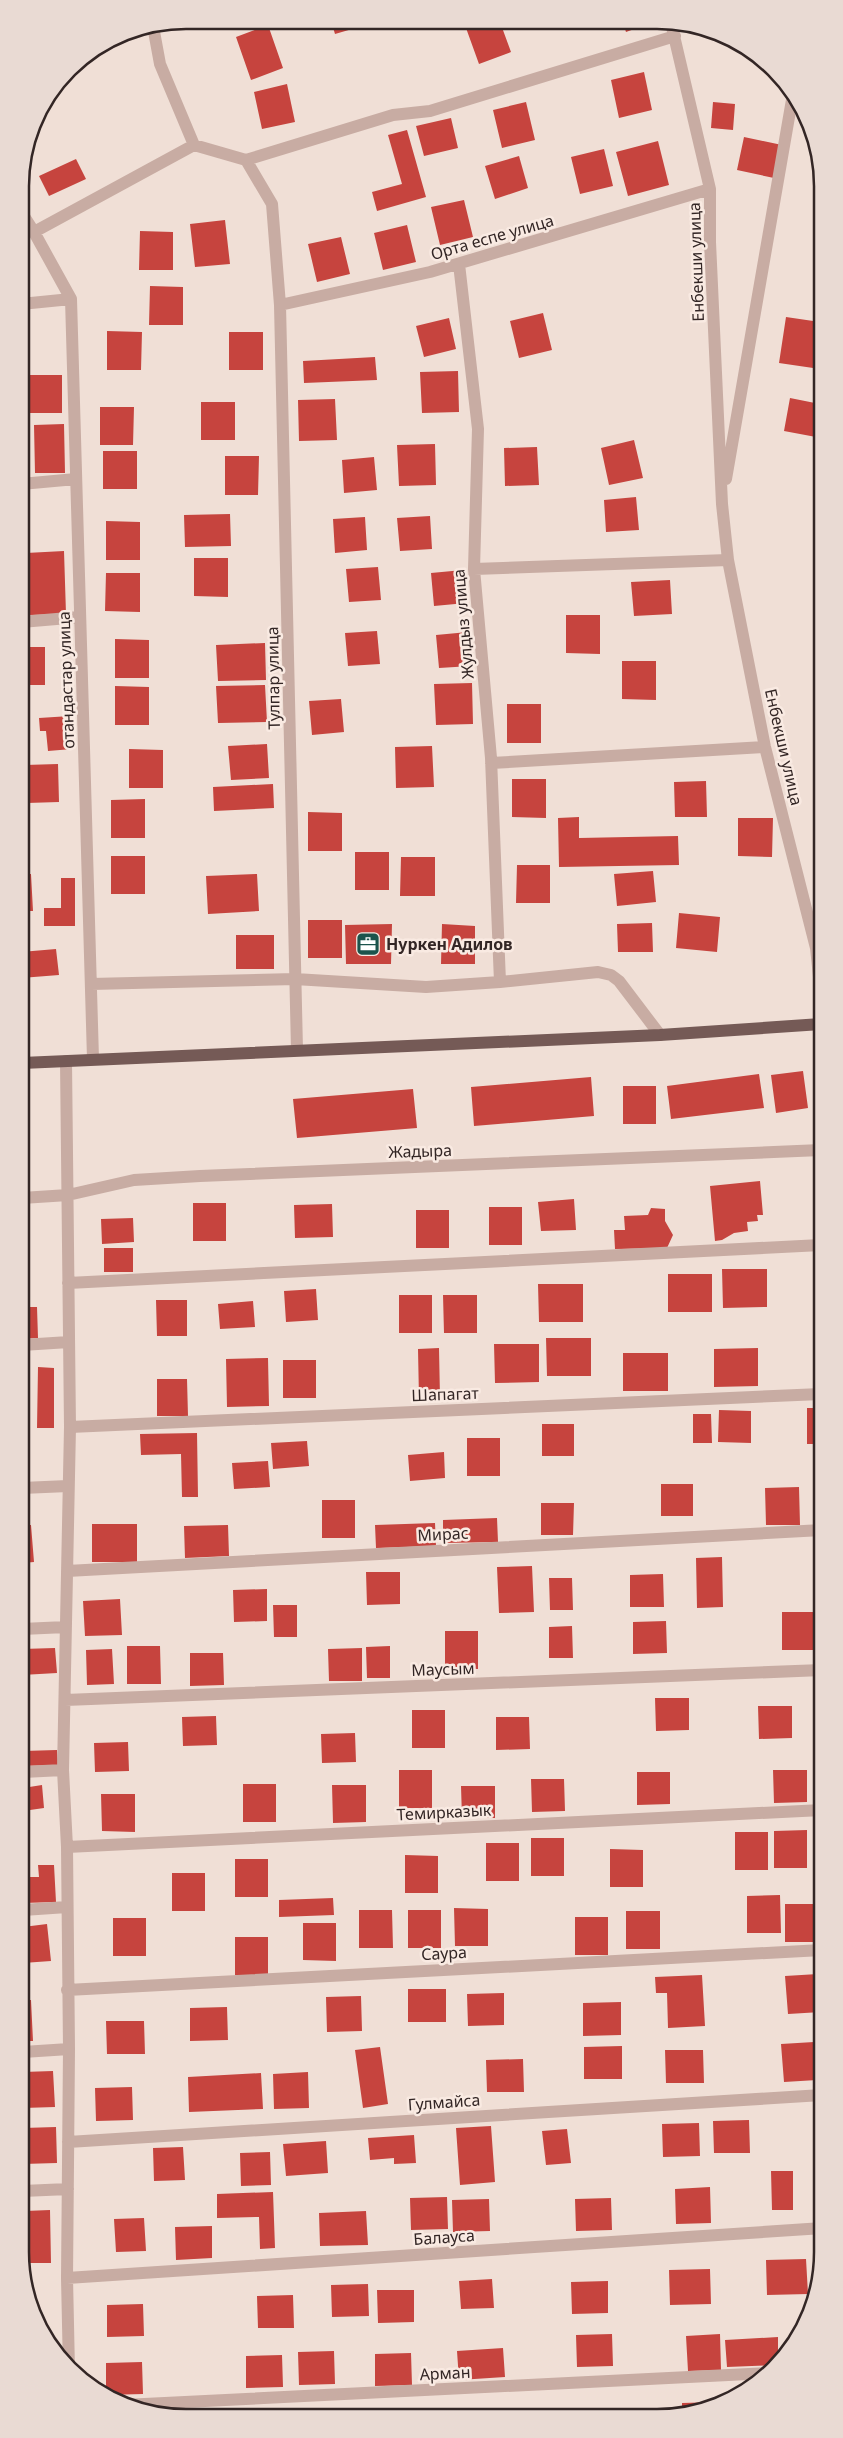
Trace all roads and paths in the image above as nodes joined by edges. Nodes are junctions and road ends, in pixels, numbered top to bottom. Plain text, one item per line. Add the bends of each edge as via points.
1 (674, 30) edge
2 (154, 32) edge
3 (676, 36) junction
4 (791, 104) edge
5 (194, 145) junction
6 (246, 160) junction
7 (710, 189) junction
8 (29, 224) edge
9 (34, 232) junction
10 (459, 264) junction
11 (71, 300) junction
12 (29, 303) edge
13 (280, 305) junction
14 (76, 479) junction
15 (29, 483) edge
16 (722, 504) junction
17 (728, 560) junction
18 (474, 569) junction
19 (80, 617) junction
20 (29, 621) edge
21 (765, 747) junction
22 (491, 763) junction
23 (814, 933) edge
24 (296, 979) junction
25 (500, 982) junction
26 (91, 984) junction
27 (814, 1024) edge
28 (660, 1034) junction
29 (297, 1050) junction
30 (94, 1059) junction
31 (66, 1061) junction
32 (29, 1063) edge
33 (814, 1150) edge
34 (68, 1196) junction
35 (29, 1198) edge
36 (814, 1245) edge
37 (68, 1283) junction
38 (69, 1342) junction
39 (29, 1345) edge
40 (814, 1394) edge
41 (70, 1427) junction
42 (68, 1486) junction
43 (29, 1488) edge
44 (814, 1530) edge
45 (67, 1571) junction
46 (66, 1627) junction
47 (29, 1629) edge
48 (814, 1670) edge
49 (65, 1700) junction
50 (63, 1770) junction
51 (29, 1772) edge
52 (814, 1810) edge
53 (67, 1847) junction
54 (67, 1907) junction
55 (29, 1910) edge
56 (814, 1950) edge
57 (67, 1990) junction
58 (69, 2049) junction
59 (29, 2052) edge
60 (814, 2095) edge
61 (68, 2142) junction
62 (68, 2189) junction
63 (29, 2191) edge
64 (814, 2229) edge
65 (67, 2278) junction
66 (69, 2356) edge
67 (757, 2374) edge
68 (145, 2404) edge

1 - 3 street, Енбекши улица
2 - 5 street via 160,64
3 - 6 street via 430,111 393,115
3 - 7 street, Енбекши улица
4 - 16 street, Енбекши улица
5 - 6 street
5 - 9 street
6 - 13 street, Тулпар улица via 272,204
7 - 10 street, Орта еспе улица
7 - 16 street, Енбекши улица
8 - 9 street
9 - 11 street
10 - 13 street, Орта еспе улица
10 - 18 street, Жулдыз улица via 478,429
11 - 12 street
11 - 14 street, отандастар улица
13 - 24 street, Тулпар улица
14 - 15 street
14 - 19 street, отандастар улица
16 - 17 street, Енбекши улица
17 - 18 street
17 - 21 street, Енбекши улица
18 - 22 street, Жулдыз улица
19 - 20 street
19 - 26 street, отандастар улица
21 - 22 street
21 - 23 street, Енбекши улица
22 - 25 street, Жулдыз улица
24 - 25 street via 426,987
24 - 26 street
24 - 29 street, Тулпар улица
25 - 28 street via 598,972 611,975 628,990
26 - 30 street, отандастар улица
27 - 28 main road
28 - 29 main road
29 - 30 main road
30 - 31 main road
31 - 32 main road
31 - 34 street
33 - 34 street, Жадыра via 134,1180
34 - 35 street, Жадыра
34 - 37 street
36 - 37 street
37 - 38 street
38 - 39 street
38 - 41 street
40 - 41 street, Шапагат
41 - 42 street
42 - 43 street
42 - 45 street
44 - 45 street, Мирас
45 - 46 street
46 - 47 street
46 - 49 street
48 - 49 street, Маусым
49 - 50 street
50 - 51 street
50 - 53 street
52 - 53 street, Темирказык
53 - 54 street
54 - 55 street
54 - 57 street
56 - 57 street, Саура
57 - 58 street
58 - 59 street
58 - 61 street
60 - 61 street, Гулмайса
61 - 62 street
62 - 63 street
62 - 65 street
64 - 65 street, Балауса
65 - 66 street
67 - 68 street, Арман

